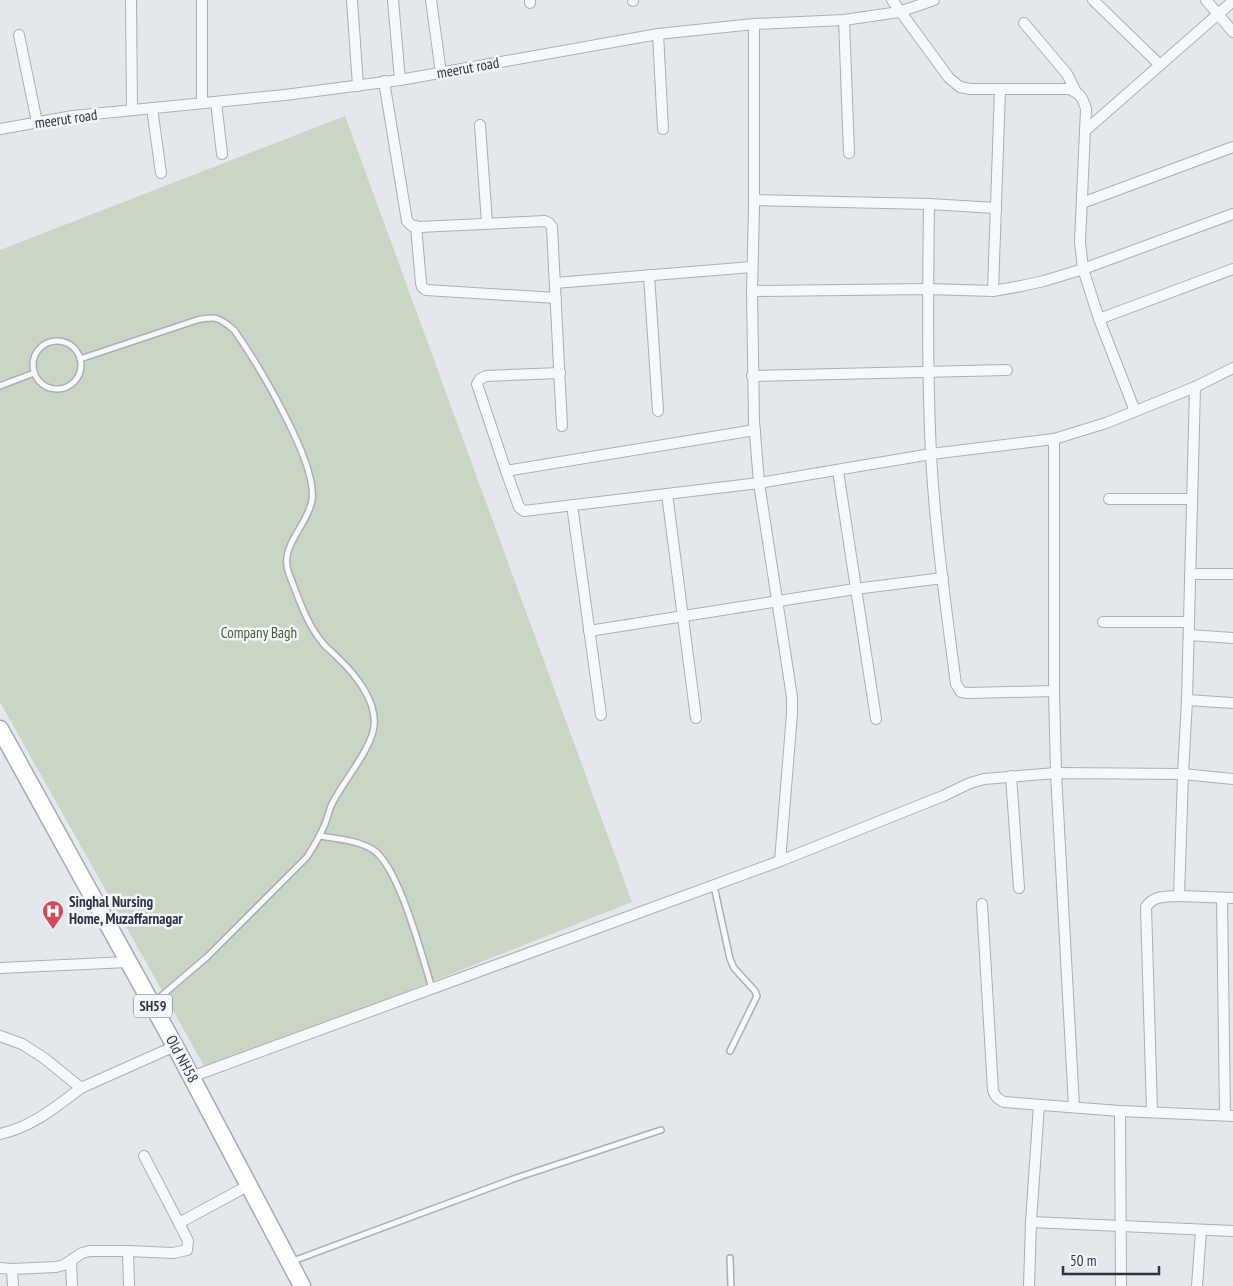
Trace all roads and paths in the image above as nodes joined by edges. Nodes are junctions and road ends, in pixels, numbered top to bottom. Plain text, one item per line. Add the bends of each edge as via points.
1 (131, 0) edge
2 (202, 0) edge
3 (352, 0) edge
4 (393, 0) edge
5 (432, 0) edge
6 (892, 0) edge
7 (934, 0) edge
8 (1093, 0) edge
9 (1206, 0) edge
10 (1233, 1) edge
11 (899, 12) junction
12 (1218, 13) junction
13 (844, 20) junction
14 (1024, 23) dead end
15 (754, 24) junction
16 (1233, 32) edge
17 (658, 34) junction
18 (19, 35) dead end
19 (1160, 65) junction
20 (441, 73) junction
21 (400, 80) junction
22 (384, 82) junction
23 (358, 86) junction
24 (1000, 90) junction
25 (1076, 92) junction
26 (216, 102) junction
27 (202, 103) junction
28 (152, 108) junction
29 (132, 110) junction
30 (37, 122) junction
31 (480, 125) dead end
32 (0, 129) edge
33 (663, 129) dead end
34 (1086, 130) junction
35 (1233, 147) edge
36 (849, 153) dead end
37 (222, 154) dead end
38 (161, 173) dead end
39 (754, 200) junction
40 (1082, 203) junction
41 (929, 204) junction
42 (996, 208) junction
43 (1233, 214) edge
44 (486, 223) junction
45 (416, 226) junction
46 (752, 267) junction
47 (1083, 269) junction
48 (1233, 269) edge
49 (649, 275) junction
50 (555, 282) junction
51 (928, 289) junction
52 (993, 290) junction
53 (752, 291) junction
54 (556, 298) junction
55 (1100, 319) junction
56 (80, 359) junction
57 (1233, 368) edge
58 (1007, 370) dead end
59 (929, 372) junction
60 (34, 373) junction
61 (560, 373) junction
62 (752, 376) junction
63 (0, 386) edge
64 (1195, 387) junction
65 (658, 411) dead end
66 (1135, 412) junction
67 (562, 426) dead end
68 (755, 430) junction
69 (1054, 439) junction
70 (931, 454) junction
71 (506, 471) junction
72 (838, 471) junction
73 (760, 483) junction
74 (667, 494) junction
75 (1109, 499) dead end
76 (1192, 499) junction
77 (572, 505) junction
78 (1190, 574) junction
79 (1233, 574) edge
80 (943, 578) junction
81 (855, 589) junction
82 (777, 601) junction
83 (683, 616) junction
84 (1103, 622) dead end
85 (1189, 622) junction
86 (589, 631) junction
87 (1189, 635) junction
88 (1233, 638) edge
89 (1054, 691) junction
90 (1187, 700) junction
91 (1233, 703) edge
92 (601, 715) dead end
93 (696, 718) dead end
94 (876, 719) dead end
95 (0, 729) edge
96 (0, 750) edge
97 (1056, 772) junction
98 (1183, 774) junction
99 (1011, 776) junction
100 (1233, 779) edge
101 (320, 836) junction
102 (780, 861) junction
103 (714, 885) junction
104 (1019, 888) dead end
105 (1179, 896) junction
106 (1222, 898) junction
107 (1233, 898) edge
108 (982, 904) dead end
109 (123, 962) junction
110 (0, 968) edge
111 (432, 989) junction
112 (152, 1004) junction
113 (0, 1036) edge
114 (170, 1048) junction
115 (730, 1051) dead end
116 (191, 1077) junction
117 (81, 1088) junction
118 (1039, 1105) junction
119 (1074, 1107) junction
120 (1120, 1111) junction
121 (1152, 1111) junction
122 (1229, 1116) edge
123 (661, 1130) dead end
124 (0, 1134) edge
125 (144, 1156) dead end
126 (239, 1180) junction
127 (1031, 1222) junction
128 (179, 1223) junction
129 (1121, 1225) junction
130 (1201, 1231) junction
131 (1233, 1231) edge
132 (128, 1251) junction
133 (730, 1258) dead end
134 (71, 1261) junction
135 (290, 1262) junction
136 (0, 1268) edge
137 (12, 1269) junction
138 (12, 1286) edge
139 (72, 1286) edge
140 (129, 1286) edge
141 (292, 1286) edge
142 (302, 1286) edge
143 (731, 1286) edge
144 (1029, 1286) edge
145 (1121, 1286) edge
146 (1197, 1286) edge

1 - 29 street
2 - 27 street
3 - 23 street
4 - 21 street
5 - 20 street
6 - 11 street
7 - 11 street, meerut road
8 - 19 street
9 - 12 street
10 - 12 street
11 - 13 street, meerut road
11 - 24 street via 960,87
12 - 16 street
12 - 19 street
13 - 15 street, meerut road
13 - 36 street
14 - 25 street via 1067,74
15 - 17 street, meerut road
15 - 39 street
17 - 20 street, meerut road
17 - 33 street
18 - 30 street
19 - 34 street
20 - 21 street, meerut road
21 - 22 street, meerut road
22 - 23 street, meerut road
22 - 45 street via 405,216 407,222
23 - 26 street, meerut road
24 - 25 street via 1062,89
24 - 42 street
25 - 34 street via 1086,109
26 - 27 street, meerut road
26 - 37 street
27 - 28 street, meerut road
28 - 29 street, meerut road
28 - 38 street
29 - 30 street, meerut road
30 - 32 street, meerut road
31 - 44 street
34 - 40 street
35 - 40 street
39 - 41 street
39 - 46 street
40 - 47 street via 1080,242
41 - 42 street
41 - 51 street
42 - 52 street
43 - 47 street
44 - 45 street
44 - 50 street via 549,222 553,232
45 - 54 street via 421,283 426,290
46 - 49 street
46 - 53 street
47 - 52 street via 1044,282
47 - 55 street
48 - 55 street
49 - 50 street
49 - 65 street
50 - 54 street
51 - 52 street
51 - 53 street
51 - 59 street
53 - 62 street
54 - 61 street
55 - 66 street
56 - 60 lane via 79,375 68,387 52,389 44,386
56 - 60 lane via 72,347 50,343 43,346 34,358
56 - 101 lane via 214,317 234,330 286,418 311,479 312,500 286,556 288,571 322,643 363,689 372,708 374,725 371,739 331,806
57 - 64 street
58 - 59 street
59 - 62 street
59 - 70 street
60 - 63 lane
61 - 67 street
61 - 71 street via 486,376 477,384
62 - 68 street
64 - 66 street
64 - 76 street
66 - 69 street
68 - 71 street
68 - 73 street
69 - 70 street
69 - 89 street
70 - 72 street
70 - 80 street
71 - 77 street via 521,510
72 - 73 street
72 - 81 street
73 - 74 street
73 - 82 street
74 - 77 street
74 - 83 street
75 - 76 street
76 - 78 street
77 - 86 street
78 - 79 street
78 - 85 street
80 - 81 street
80 - 89 street via 957,689 968,693
81 - 82 street
81 - 94 street
82 - 83 street
82 - 102 street via 792,697
83 - 86 street
83 - 93 street
84 - 85 street
85 - 87 street
86 - 92 street
87 - 88 street
87 - 90 street
89 - 97 street
90 - 91 street
90 - 98 street
95 - 109 main road, Old NH58 / SH59
96 - 109 main road, Old NH58 / SH59
97 - 98 street
97 - 99 street
97 - 119 street
98 - 100 street
98 - 105 street
99 - 102 street via 970,783
99 - 104 street
101 - 111 lane via 353,842 373,850 386,863 399,887
101 - 112 lane via 307,857 269,896
102 - 103 street
103 - 111 street
103 - 115 lane via 730,959 757,996
105 - 106 street
105 - 121 street via 1157,897 1146,907
106 - 107 street
106 - 122 street
108 - 118 street via 995,1096 1004,1102
109 - 110 street
109 - 112 main road, Old NH58 / SH59
109 - 114 main road, Old NH58 / SH59
111 - 116 street
112 - 114 main road, Old NH58 / SH59
113 - 117 street via 22,1044 44,1058
114 - 116 main road, Old NH58 / SH59
114 - 117 street
114 - 126 main road, Old NH58 / SH59
116 - 126 main road, Old NH58 / SH59
117 - 124 street via 41,1118
118 - 119 street
118 - 127 street
119 - 120 street
120 - 121 street
120 - 129 street
121 - 122 street
123 - 135 lane via 516,1178
125 - 128 street
126 - 128 street
126 - 135 main road, Old NH58 / SH59
126 - 141 main road, Old NH58 / SH59
127 - 129 street
127 - 144 street
128 - 132 street via 188,1241 187,1250 174,1253
129 - 130 street
129 - 145 street
130 - 131 street
130 - 146 street
132 - 134 street via 90,1251
132 - 140 street
133 - 143 lane
134 - 137 street via 48,1268
134 - 139 street
135 - 142 main road, Old NH58 / SH59
136 - 137 street
137 - 138 street

